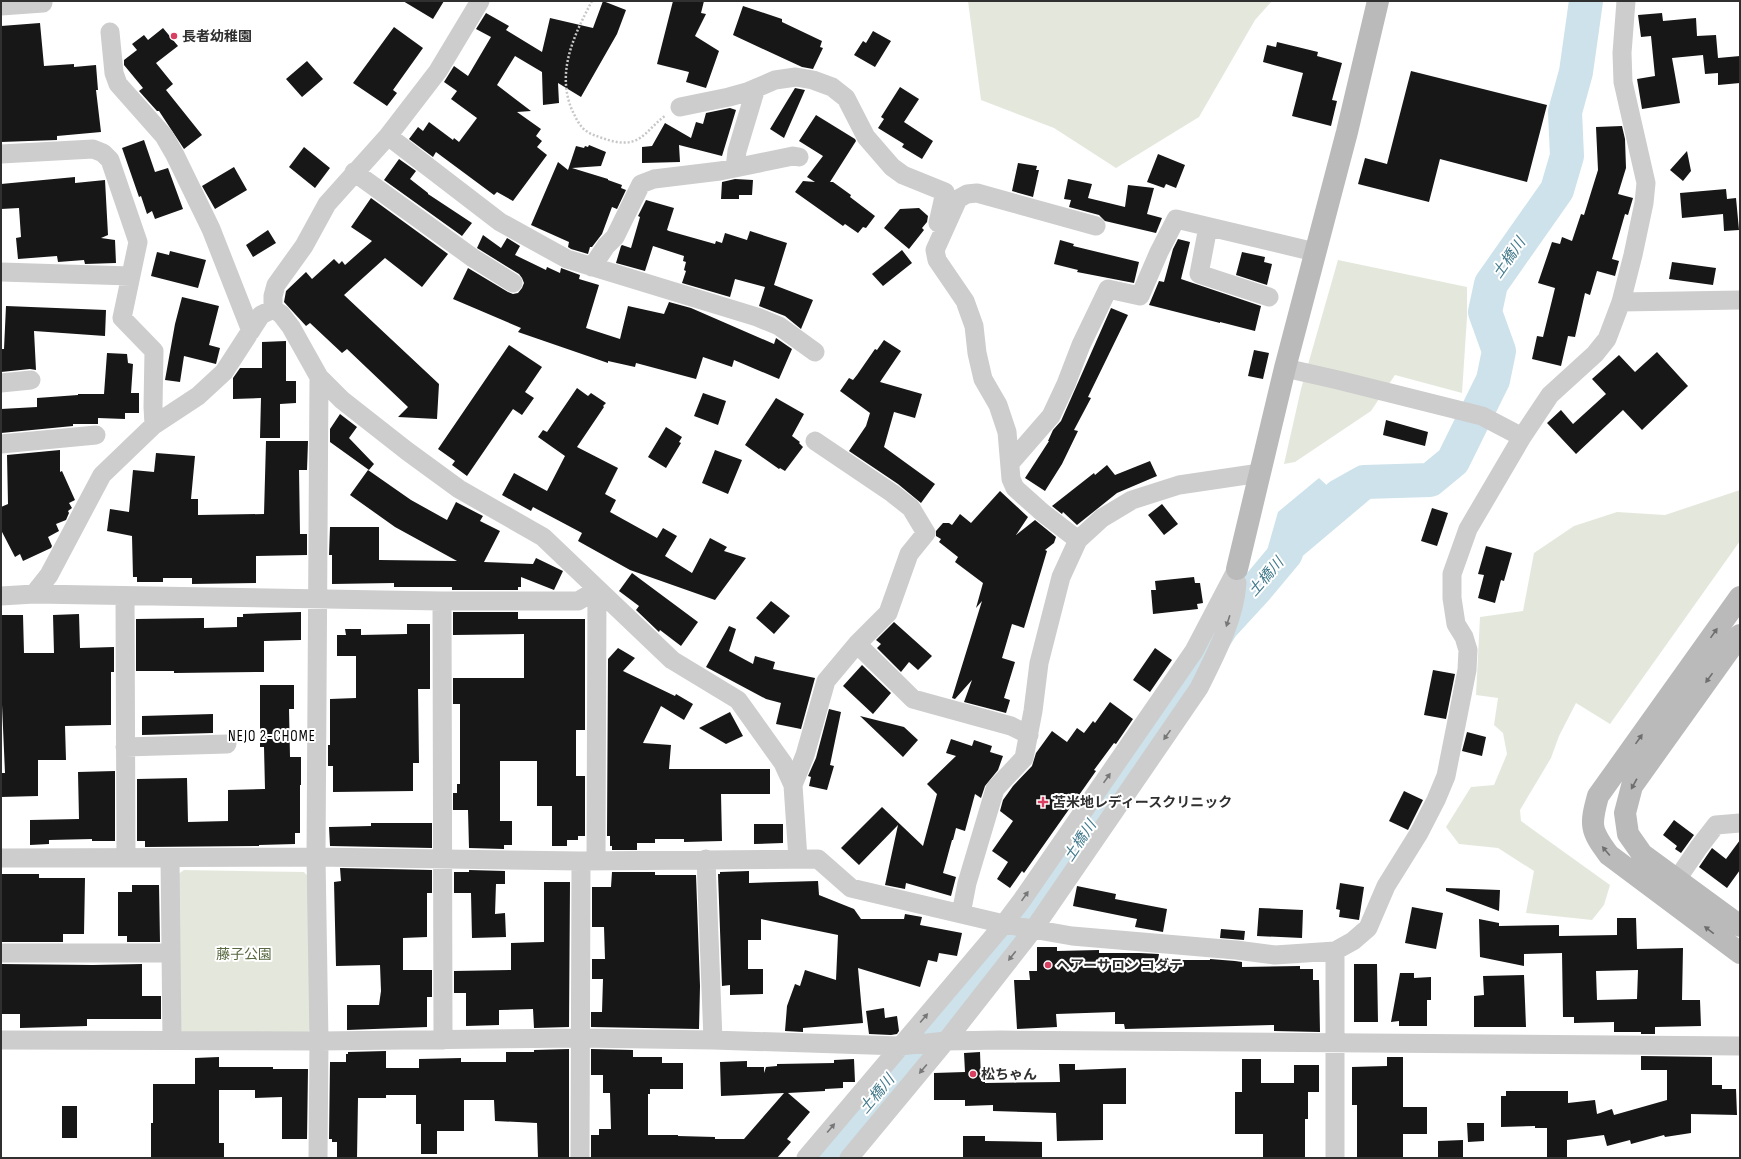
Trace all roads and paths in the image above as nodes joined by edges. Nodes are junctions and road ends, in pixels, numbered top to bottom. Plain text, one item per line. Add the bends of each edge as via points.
1 (480, 1) edge
2 (592, 1) edge
3 (1378, 1) edge
4 (1626, 1) edge
5 (43, 3) dead end
6 (1, 6) edge
7 (110, 32) dead end
8 (756, 88) junction
9 (680, 107) joint
10 (388, 136) junction
11 (1, 154) edge
12 (799, 157) dead end
13 (735, 168) junction
14 (354, 172) junction
15 (1096, 226) dead end
16 (1208, 227) junction
17 (939, 241) junction
18 (1315, 252) junction
19 (592, 267) junction
20 (1, 272) edge
21 (131, 276) junction
22 (513, 283) dead end
23 (1269, 297) dead end
24 (1740, 300) edge
25 (1621, 302) junction
26 (273, 309) junction
27 (251, 331) junction
28 (814, 352) dead end
29 (1285, 368) junction
30 (319, 377) junction
31 (31, 380) dead end
32 (1, 383) edge
33 (154, 425) junction
34 (96, 435) dead end
35 (1522, 437) junction
36 (816, 441) dead end
37 (1, 444) edge
38 (1011, 462) junction
39 (1260, 473) junction
40 (1078, 540) junction
41 (1237, 569) junction
42 (597, 590) junction
43 (34, 594) junction
44 (1, 596) edge
45 (125, 597) junction
46 (1740, 597) edge
47 (318, 599) junction
48 (442, 601) junction
49 (1740, 635) edge
50 (857, 644) junction
51 (1029, 735) junction
52 (227, 744) dead end
53 (125, 747) junction
54 (793, 785) junction
55 (1740, 823) edge
56 (316, 857) junction
57 (1, 858) edge
58 (126, 858) junction
59 (170, 858) junction
60 (706, 859) junction
61 (798, 859) junction
62 (443, 860) junction
63 (589, 860) junction
64 (1678, 878) junction
65 (1665, 898) junction
66 (961, 914) junction
67 (1004, 924) junction
68 (1740, 926) edge
69 (1032, 930) junction
70 (1335, 951) junction
71 (1, 953) edge
72 (171, 953) junction
73 (1740, 953) edge
74 (581, 1038) junction
75 (1, 1040) edge
76 (172, 1040) junction
77 (442, 1040) junction
78 (713, 1040) junction
79 (319, 1041) junction
80 (946, 1041) junction
81 (1336, 1043) junction
82 (900, 1046) junction
83 (1740, 1046) edge
84 (318, 1158) edge
85 (580, 1158) edge
86 (806, 1158) edge
87 (849, 1158) edge
88 (1335, 1158) edge

1 - 10 street via 438,71
2 - 9 path via 577,30 567,63 567,97 577,122 587,132 616,143 627,142 640,138 664,116
3 - 18 street
4 - 25 street via 1622,53 1623,82 1646,184 1644,204
5 - 6 street
7 - 27 street via 114,73 118,84 164,136 175,155 211,229
8 - 9 street via 729,97
8 - 13 street via 737,151
8 - 17 street via 775,80 796,77 832,87 846,98 866,136 892,167 903,175 945,192 935,234
10 - 14 street
10 - 19 street via 500,222 567,259
11 - 21 street via 93,149 103,153 110,160 138,242
12 - 13 street via 793,156
13 - 19 street via 654,179 641,184 615,236
14 - 22 street via 473,258
14 - 26 street via 327,204 304,246 276,285
15 - 17 street via 977,193 967,194 958,199
16 - 18 street
16 - 23 street via 1199,274
16 - 38 street via 1176,219 1140,296 1108,289 1051,416
17 - 38 street via 935,250 937,260 965,301 974,326 983,379 998,405 1007,432
18 - 29 street
19 - 28 street via 779,326
20 - 21 street
21 - 33 street via 122,318 154,351
24 - 25 street
25 - 35 street via 1607,339 1595,354 1550,395
26 - 27 street via 261,315
26 - 30 street via 281,314 291,327
27 - 33 street via 224,372 198,396
29 - 35 street via 1482,416
29 - 39 street
30 - 42 street via 348,404 459,489 543,537
30 - 47 street
31 - 32 street
33 - 43 street via 102,475 49,574
34 - 37 street
35 - 70 street via 1468,529 1452,574 1456,624 1468,650 1467,670 1446,776 1419,833 1386,886 1368,928
36 - 50 street via 911,508 926,533 909,554 888,613
38 - 40 street via 1011,478 1015,488
39 - 40 street via 1179,485 1132,500 1102,518
39 - 41 street
40 - 51 street via 1061,578 1038,663
67 -> 41 street via 1194,651
41 -> 69 street via 1236,596 1220,647 1199,688
42 - 48 street via 578,600
42 - 54 street via 672,660 738,700 783,763
42 - 63 street
43 - 44 street
43 - 45 street
45 - 47 street
45 - 53 street
65 -> 46 street via 1608,855 1596,838 1592,819 1598,796
47 - 48 street
47 - 56 street
48 - 62 street
49 -> 64 street via 1632,786 1625,813 1628,834 1642,854
50 - 51 street via 913,699 1011,726
50 - 54 street via 826,682 805,755
51 - 66 street via 1024,758 995,789 967,883
52 - 53 street
53 - 58 street
54 - 61 street
55 - 64 street via 1716,825
56 - 59 street
56 - 62 street
56 - 79 street
57 - 58 street
58 - 59 street
59 - 72 street
60 - 61 street
60 - 63 street
60 - 78 street
61 - 66 street via 818,859 851,888
62 - 63 street
62 - 77 street
63 - 74 street
64 - 65 street
64 - 68 street
73 -> 65 street
66 - 67 street
67 - 69 street
82 -> 67 street
69 - 70 street via 1275,955
69 -> 80 street
70 - 81 street
71 - 72 street
72 - 76 street
74 - 77 street
74 - 78 street
74 - 85 street
75 - 76 street
76 - 79 street
77 - 79 street
78 - 82 street
79 - 84 street
80 - 81 street
80 - 82 street
80 -> 87 street
81 - 83 street
81 - 88 street
86 -> 82 street

